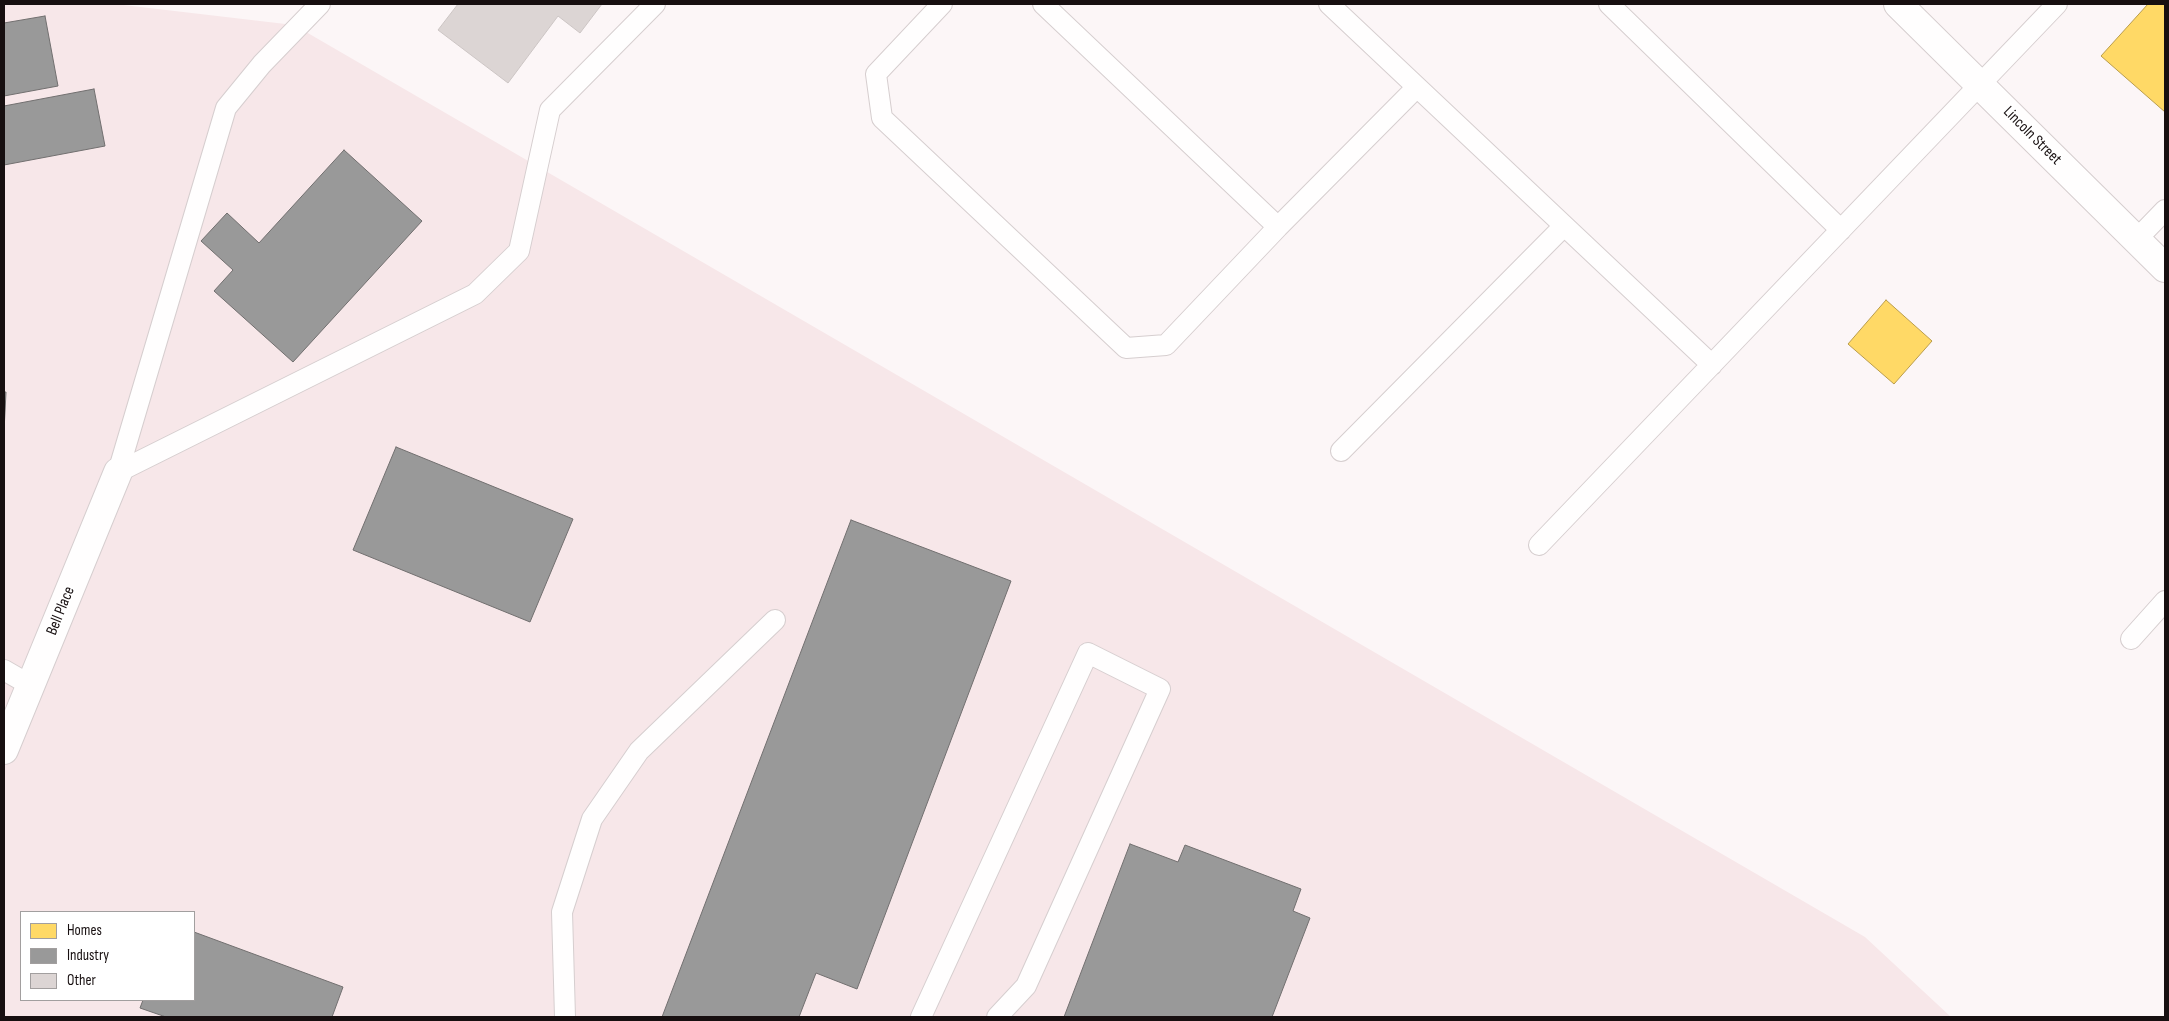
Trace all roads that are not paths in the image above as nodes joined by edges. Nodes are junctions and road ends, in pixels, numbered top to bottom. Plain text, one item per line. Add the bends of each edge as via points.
1 (320, 4) edge
2 (655, 4) edge
3 (942, 4) edge
4 (1043, 4) edge
5 (1329, 4) edge
6 (1609, 4) edge
7 (1898, 4) edge
8 (2057, 4) edge
9 (1981, 84) junction
10 (1417, 87) junction
11 (2165, 210) edge
12 (1564, 226) junction
13 (1278, 227) junction
14 (1841, 230) junction
15 (2135, 241) junction
16 (2165, 268) edge
17 (1712, 365) junction
18 (1341, 451) dead end
19 (118, 472) junction
20 (1539, 545) dead end
21 (2165, 601) edge
22 (775, 620) dead end
23 (2131, 639) dead end
24 (4, 670) edge
25 (30, 685) junction
26 (4, 750) edge
27 (565, 1017) edge
28 (921, 1017) edge
29 (997, 1017) edge

1 - 19 lane via 262,64 226,108
2 - 19 lane via 550,110 519,251 475,294
3 - 13 lane via 876,74 882,118 1126,348 1166,345
4 - 13 lane
5 - 10 lane
6 - 14 lane
7 - 9 street, Lincoln Street
8 - 9 lane
9 - 14 lane
9 - 15 street, Lincoln Street
10 - 12 lane
10 - 13 lane
11 - 15 lane
12 - 17 lane
12 - 18 lane
14 - 17 lane
15 - 16 street, Lincoln Street
17 - 20 lane
19 - 25 street, Bell Place
21 - 23 lane
22 - 27 lane via 639,751 592,819 562,912
24 - 25 lane
25 - 26 street, Bell Place
28 - 29 lane via 1088,653 1160,689 1026,986

